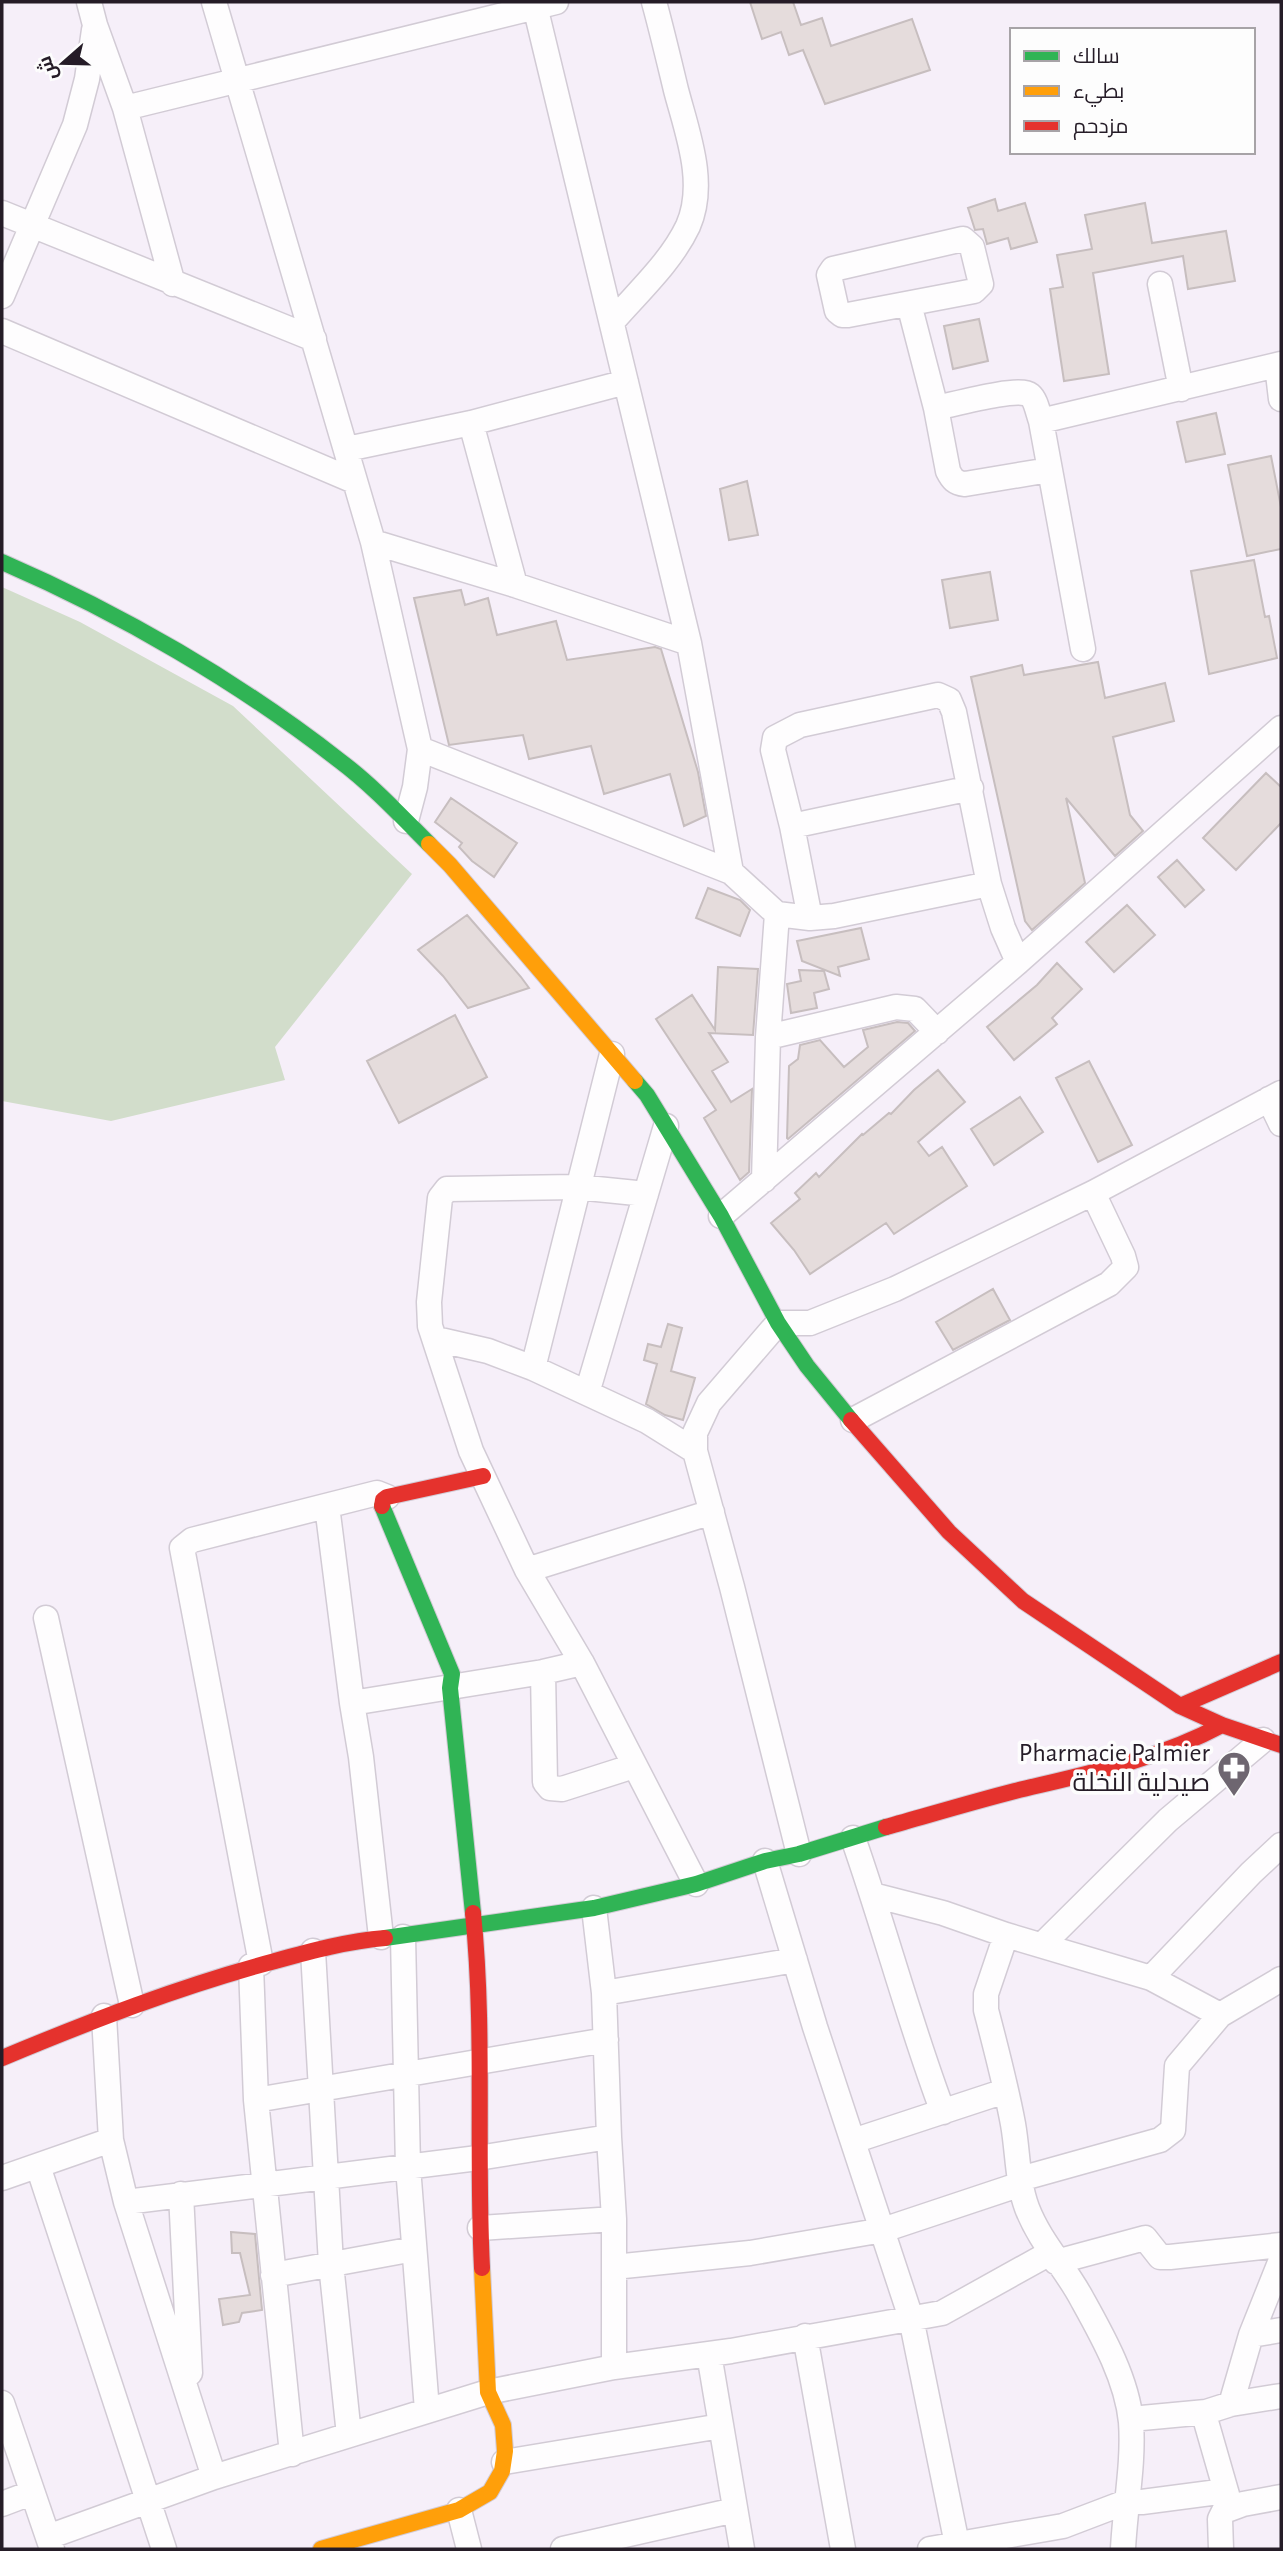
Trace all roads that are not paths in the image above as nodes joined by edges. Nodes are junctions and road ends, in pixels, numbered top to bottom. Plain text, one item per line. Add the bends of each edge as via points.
1 (214, 2) edge
2 (654, 2) edge
3 (542, 3) edge
4 (92, 14) edge
5 (238, 80) junction
6 (125, 108) junction
7 (2, 213) edge
8 (30, 226) junction
9 (173, 284) junction
10 (1160, 284) dead end
11 (2, 296) edge
12 (909, 304) junction
13 (612, 322) junction
14 (2, 331) edge
15 (314, 339) junction
16 (1279, 365) edge
17 (626, 382) junction
18 (1181, 388) junction
19 (1281, 398) edge
20 (936, 408) junction
21 (1041, 421) junction
22 (471, 423) junction
23 (347, 449) junction
24 (1049, 470) junction
25 (354, 481) junction
26 (373, 542) junction
27 (2, 562) edge
28 (515, 585) junction
29 (689, 643) junction
30 (1083, 649) dead end
31 (1281, 728) edge
32 (420, 749) junction
33 (971, 788) junction
34 (406, 821) junction
35 (792, 826) junction
36 (731, 872) junction
37 (989, 884) junction
38 (777, 914) junction
39 (810, 918) junction
40 (1018, 962) junction
41 (937, 1032) junction
42 (768, 1037) junction
43 (612, 1054) junction
44 (1275, 1096) edge
45 (1281, 1125) edge
46 (666, 1126) junction
47 (764, 1180) junction
48 (577, 1187) junction
49 (1093, 1193) junction
50 (646, 1194) junction
51 (722, 1216) junction
52 (778, 1323) junction
53 (436, 1339) junction
54 (533, 1368) junction
55 (587, 1393) junction
56 (853, 1420) junction
57 (695, 1451) junction
58 (483, 1476) junction
59 (387, 1496) junction
60 (327, 1506) junction
61 (712, 1512) junction
62 (527, 1570) junction
63 (46, 1618) dead end
64 (1281, 1662) edge
65 (582, 1664) junction
66 (543, 1672) junction
67 (450, 1688) junction
68 (352, 1703) junction
69 (1180, 1706) junction
70 (1222, 1725) junction
71 (1272, 1743) edge
72 (634, 1766) junction
73 (853, 1838) junction
74 (1281, 1845) edge
75 (799, 1854) junction
76 (765, 1861) junction
77 (696, 1884) junction
78 (873, 1895) junction
79 (594, 1908) junction
80 (474, 1924) junction
81 (1006, 1935) junction
82 (392, 1937) junction
83 (1042, 1945) junction
84 (313, 1951) junction
85 (795, 1959) junction
86 (256, 1965) junction
87 (1151, 1978) junction
88 (1281, 1979) edge
89 (604, 1993) junction
90 (132, 2005) junction
91 (1220, 2015) junction
92 (104, 2016) junction
93 (606, 2040) junction
94 (2, 2058) edge
95 (481, 2063) junction
96 (406, 2075) junction
97 (321, 2089) junction
98 (1005, 2091) junction
99 (256, 2099) junction
100 (943, 2112) junction
101 (609, 2137) junction
102 (111, 2140) junction
103 (853, 2141) junction
104 (478, 2158) junction
105 (38, 2166) junction
106 (408, 2167) junction
107 (326, 2176) junction
108 (2, 2178) edge
109 (1020, 2179) junction
110 (263, 2184) junction
111 (181, 2194) junction
112 (126, 2202) junction
113 (614, 2219) junction
114 (480, 2228) junction
115 (883, 2230) junction
116 (1281, 2245) edge
117 (414, 2249) junction
118 (1053, 2257) junction
119 (1281, 2260) edge
120 (331, 2264) junction
121 (614, 2267) junction
122 (273, 2275) junction
123 (912, 2318) junction
124 (1281, 2330) edge
125 (1251, 2335) junction
126 (805, 2336) junction
127 (709, 2354) junction
128 (614, 2367) junction
129 (488, 2392) junction
130 (1281, 2396) edge
131 (2, 2403) edge
132 (1231, 2404) junction
133 (191, 2405) junction
134 (427, 2410) junction
135 (1206, 2412) junction
136 (1130, 2419) junction
137 (721, 2426) junction
138 (349, 2435) junction
139 (292, 2454) junction
140 (504, 2462) junction
141 (214, 2477) junction
142 (31, 2493) junction
143 (1281, 2497) edge
144 (1229, 2499) junction
145 (150, 2502) junction
146 (1126, 2502) junction
147 (2, 2504) edge
148 (460, 2510) junction
149 (735, 2510) junction
150 (50, 2543) edge
151 (957, 2546) edge
152 (164, 2549) edge
153 (321, 2549) edge
154 (469, 2549) edge
155 (563, 2549) edge
156 (742, 2549) edge
157 (843, 2549) edge
158 (930, 2549) edge
159 (1123, 2549) edge
160 (1221, 2549) edge

1 - 5 street
2 - 13 street via 693,158 693,211 673,252
3 - 5 street
3 - 13 street
4 - 6 street
4 - 8 street via 87,79 75,125
5 - 6 street
5 - 15 street
6 - 9 street
7 - 8 street
8 - 9 street
8 - 11 street
9 - 15 street
10 - 18 street
12 - 12 street via 842,315 837,311 829,271 963,239 968,242 981,284 974,291
12 - 20 street
13 - 17 street
14 - 25 street
15 - 23 street
16 - 18 street
16 - 19 street
17 - 22 street
17 - 29 street
18 - 21 street
20 - 21 street via 1027,393 1033,397
20 - 24 street via 948,471 957,483
21 - 24 street
22 - 23 street
22 - 28 street
23 - 25 street
24 - 30 street
25 - 26 street
26 - 28 street
26 - 32 street
27 - 34 street via 109,614 239,688 342,762
28 - 29 street
29 - 36 street
31 - 40 street
32 - 34 street
32 - 36 street
33 - 35 street
33 - 35 street via 954,712 948,700 938,695 800,725 775,738 773,750
33 - 37 street
34 - 43 street via 450,865
35 - 39 street
36 - 38 street
37 - 39 street
37 - 40 street
38 - 39 street
38 - 42 street
40 - 41 street
41 - 42 street via 915,1009 903,1007
41 - 47 street
42 - 47 street
43 - 46 street
43 - 48 street
44 - 45 street
44 - 49 street
46 - 50 street
46 - 51 street
47 - 51 street
48 - 50 street
48 - 53 street via 455,1187 441,1194 429,1302
48 - 54 street
49 - 52 street via 835,1314 810,1323
49 - 56 street via 1123,1256 1126,1267 1119,1275
50 - 55 street
51 - 52 street
52 - 56 street
52 - 57 street via 709,1403 695,1433
53 - 54 street
53 - 58 street via 453,1400
54 - 55 street
55 - 57 street via 647,1421
56 - 69 street via 950,1532 1023,1601
57 - 61 street
58 - 59 street
58 - 62 street
59 - 60 street via 377,1493
59 - 67 street via 382,1507 452,1674
60 - 68 street
60 - 86 street via 192,1540 181,1548
61 - 62 street
61 - 75 street
62 - 65 street
63 - 90 street
64 - 69 street
65 - 66 street
65 - 72 street
66 - 67 street
66 - 72 street via 545,1782 550,1788 562,1789
67 - 68 street
67 - 80 street
68 - 82 street
69 - 70 street
70 - 71 street
70 - 73 street via 1168,1752
71 - 83 street via 1168,1821
72 - 77 street
73 - 75 street
73 - 78 street
74 - 87 street
75 - 76 street
76 - 77 street
76 - 85 street
77 - 79 street
78 - 81 street
78 - 100 street
79 - 80 street
79 - 89 street
80 - 82 street
80 - 95 street
81 - 83 street
81 - 98 street via 986,1994
82 - 84 street
82 - 96 street
83 - 87 street
84 - 86 street
84 - 97 street
85 - 89 street
85 - 103 street
86 - 90 street
86 - 99 street
87 - 91 street
88 - 91 street
89 - 93 street
90 - 92 street
91 - 109 street via 1177,2066 1173,2130 1165,2138
92 - 94 street
92 - 102 street
93 - 95 street
93 - 101 street
95 - 96 street
95 - 104 street
96 - 97 street
96 - 106 street
97 - 99 street
97 - 107 street
98 - 100 street
98 - 109 street
99 - 110 street
100 - 103 street
101 - 104 street
101 - 113 street
102 - 105 street
102 - 112 street
103 - 115 street
104 - 106 street
104 - 114 street
105 - 108 street
105 - 145 street
106 - 107 street
106 - 117 street
107 - 110 street
107 - 120 street
109 - 115 street via 1018,2185
109 - 118 street via 1028,2211
110 - 111 street
110 - 122 street
111 - 112 street
111 - 133 street
112 - 133 street
113 - 114 street
113 - 121 street
114 - 129 street
115 - 121 street via 750,2253
115 - 123 street
116 - 118 street via 1160,2257 1145,2238
117 - 120 street
117 - 134 street
118 - 123 street via 954,2308
118 - 136 street via 1080,2295 1111,2355
119 - 125 street
120 - 122 street
120 - 138 street
121 - 128 street
122 - 139 street
123 - 126 street
123 - 151 street
124 - 125 street
125 - 132 street
126 - 127 street
126 - 157 street
127 - 128 street
127 - 137 street
128 - 129 street
129 - 134 street
129 - 140 street via 503,2425
130 - 132 street
131 - 142 street
132 - 135 street
133 - 141 street
134 - 138 street
135 - 136 street
135 - 144 street
136 - 146 street
137 - 140 street
137 - 149 street
138 - 139 street
139 - 141 street
140 - 148 street via 490,2492
141 - 145 street
142 - 147 street
142 - 150 street
143 - 144 street
144 - 146 street
144 - 160 street via 1220,2519
145 - 150 street
145 - 152 street
146 - 151 street via 1063,2526
146 - 159 street
148 - 153 street
148 - 154 street
149 - 155 street
149 - 156 street
151 - 158 street

